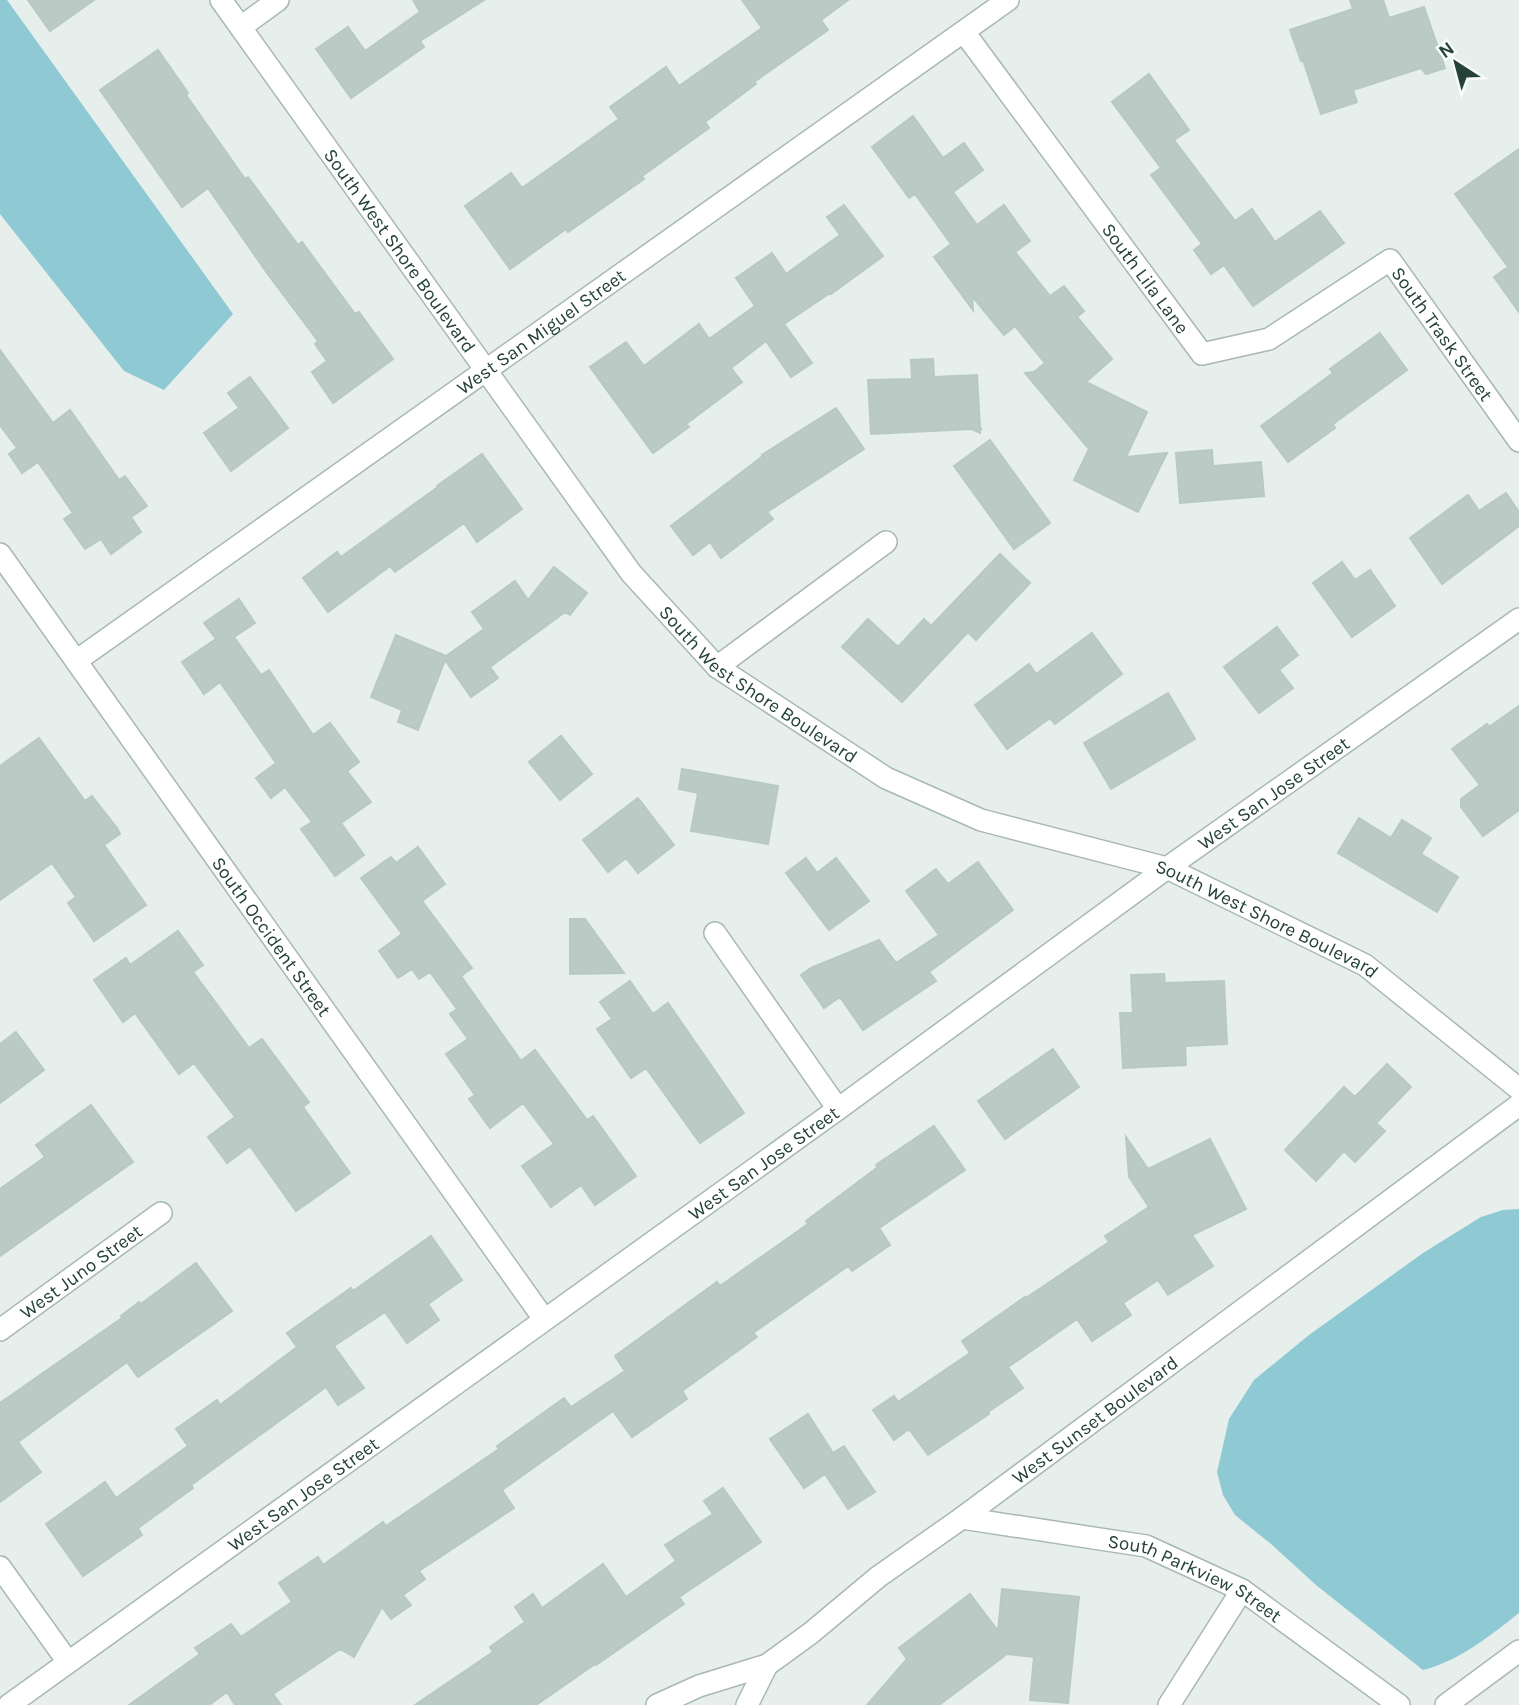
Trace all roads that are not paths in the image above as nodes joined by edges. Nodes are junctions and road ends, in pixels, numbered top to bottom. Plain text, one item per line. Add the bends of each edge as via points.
1 (221, 0) edge
2 (278, 0) edge
3 (1008, 0) edge
4 (241, 27) junction
5 (964, 32) junction
6 (1390, 260) joint
7 (485, 371) junction
8 (1519, 441) edge
9 (886, 542) dead end
10 (0, 554) edge
11 (1519, 619) edge
12 (76, 661) junction
13 (717, 667) junction
14 (1167, 869) junction
15 (715, 933) dead end
16 (1519, 1089) edge
17 (1519, 1105) edge
18 (838, 1109) junction
19 (161, 1213) dead end
20 (544, 1319) junction
21 (0, 1330) edge
22 (962, 1518) junction
23 (0, 1567) edge
24 (1242, 1590) junction
25 (1519, 1651) edge
26 (68, 1662) junction
27 (767, 1665) junction
28 (9, 1705) edge
29 (657, 1705) edge
30 (747, 1705) edge
31 (1169, 1705) edge
32 (1399, 1705) edge
33 (1446, 1705) edge

1 - 4 street, South West Shore Boulevard
2 - 4 street
3 - 5 street, West San Miguel Street
4 - 7 street, South West Shore Boulevard
5 - 6 street, South Lila Lane via 1202,354 1269,339
5 - 7 street, West San Miguel Street
6 - 8 street, South Trask Street
7 - 12 street, West San Miguel Street
7 - 13 street, South West Shore Boulevard via 631,573
9 - 13 street
10 - 12 street, South Occident Street
11 - 14 street, West San Jose Street
12 - 20 street, South Occident Street
13 - 14 street, South West Shore Boulevard via 886,778 981,820
14 - 16 street, South West Shore Boulevard via 1365,965
14 - 18 street, West San Jose Street
15 - 18 street
17 - 22 street, West Sunset Boulevard
18 - 20 street, West San Jose Street
19 - 21 street, West Juno Street
20 - 26 street, West San Jose Street
22 - 24 street, South Parkview Street via 1146,1546
22 - 27 street, West Sunset Boulevard
23 - 26 street
24 - 31 street
24 - 32 street, South Parkview Street
25 - 33 street
26 - 28 street, West San Jose Street
27 - 29 street, West Sunset Boulevard via 699,1686
27 - 30 street

